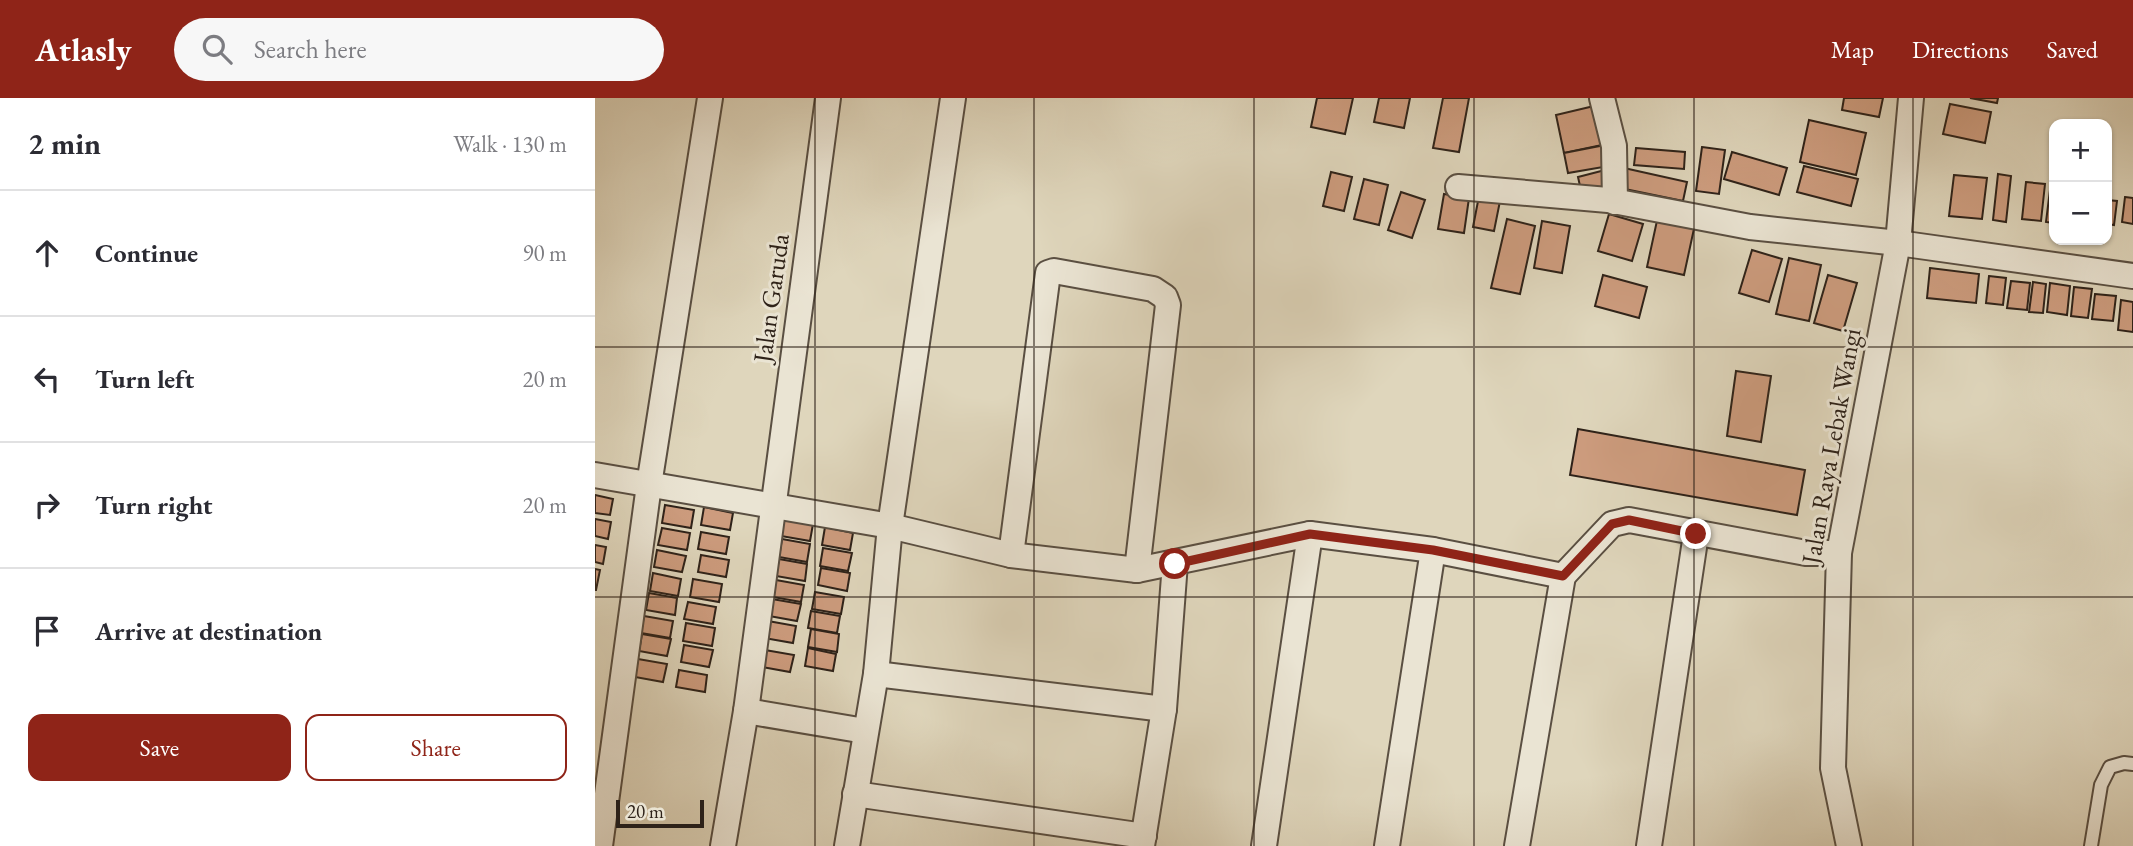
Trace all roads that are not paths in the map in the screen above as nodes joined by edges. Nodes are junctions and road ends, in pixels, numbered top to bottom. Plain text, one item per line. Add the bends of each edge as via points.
1 (710, 98) edge
2 (828, 98) edge
3 (953, 98) edge
4 (1602, 98) edge
5 (1911, 98) edge
6 (1458, 187) dead end
7 (1615, 202) junction
8 (1898, 243) junction
9 (2133, 276) edge
10 (595, 475) edge
11 (649, 485) junction
12 (772, 506) junction
13 (891, 526) junction
14 (1310, 534) junction
15 (1696, 534) junction
16 (1433, 550) junction
17 (1839, 553) junction
18 (1011, 555) junction
19 (1175, 564) junction
20 (1137, 570) junction
21 (1563, 576) junction
22 (876, 674) junction
23 (1164, 709) junction
24 (746, 711) junction
25 (865, 731) junction
26 (2133, 764) edge
27 (603, 775) edge
28 (855, 794) junction
29 (1143, 841) edge
30 (600, 846) edge
31 (723, 846) edge
32 (847, 846) edge
33 (1264, 846) edge
34 (1387, 846) edge
35 (1517, 846) edge
36 (1649, 846) edge
37 (1849, 846) edge
38 (2091, 846) edge

1 - 11 street
2 - 12 street, Jalan Garuda
3 - 13 street
4 - 7 street via 1613,146
5 - 8 street, Jalan Raya Lebak Wangi
6 - 7 street
7 - 8 street via 1750,227
8 - 9 street
8 - 17 street, Jalan Raya Lebak Wangi
10 - 11 street
11 - 12 street
11 - 27 street
12 - 13 street
12 - 24 street, Jalan Garuda
13 - 18 street
13 - 22 street
14 - 16 street
14 - 19 street
14 - 33 street
15 - 17 street via 1806,553
15 - 21 street via 1629,520 1612,524
15 - 36 street
16 - 21 street
16 - 34 street
17 - 37 street, Jalan Raya Lebak Wangi via 1833,768
18 - 20 street
18 - 20 street via 1048,273 1054,271 1153,289 1168,305
19 - 20 street
19 - 23 street
21 - 35 street
22 - 23 street
22 - 25 street
23 - 29 street
24 - 25 street
24 - 31 street, Jalan Garuda
25 - 28 street
26 - 38 lane via 2110,767 2101,785
27 - 30 street
28 - 29 street
28 - 32 street

